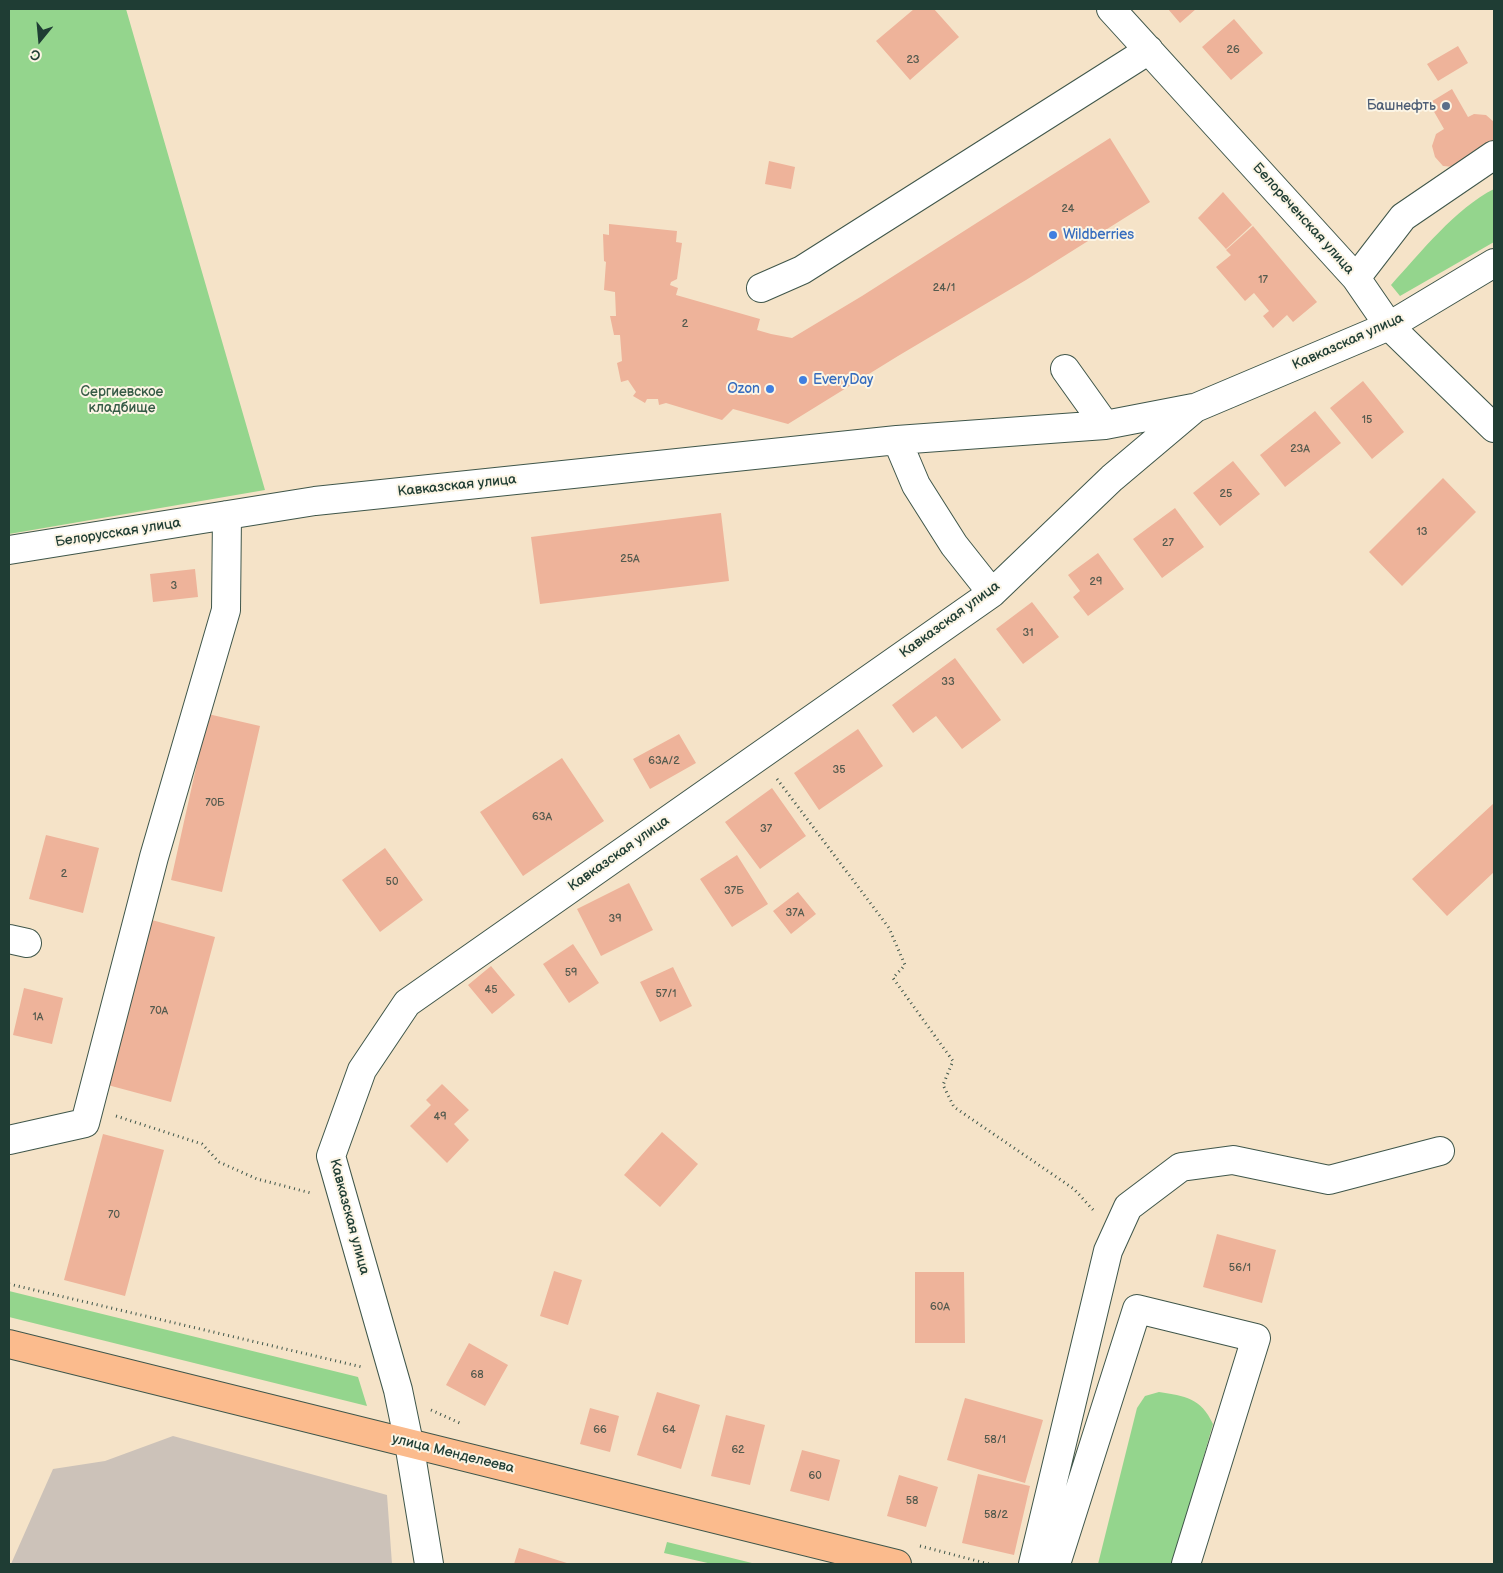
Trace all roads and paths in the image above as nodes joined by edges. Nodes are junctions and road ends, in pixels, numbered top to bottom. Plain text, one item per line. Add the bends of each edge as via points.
1 (1111, 9) edge
2 (1149, 50) junction
3 (1494, 155) edge
4 (1494, 263) edge
5 (1356, 278) junction
6 (761, 288) dead end
7 (1390, 326) junction
8 (1064, 369) dead end
9 (1195, 408) junction
10 (1105, 425) junction
11 (1494, 428) edge
12 (897, 440) junction
13 (227, 516) junction
14 (9, 550) edge
15 (992, 592) junction
16 (759, 756) junction
17 (89, 1107) junction
18 (9, 1140) edge
19 (1440, 1151) dead end
20 (345, 1206) junction
21 (1116, 1234) junction
22 (9, 1284) edge
23 (9, 1344) edge
24 (1078, 1378) junction
25 (398, 1390) junction
26 (1103, 1416) junction
27 (465, 1425) dead end
28 (409, 1443) junction
29 (904, 1554) edge
30 (429, 1564) edge
31 (989, 1564) edge
32 (1033, 1564) edge
33 (1056, 1564) edge
34 (1186, 1564) edge

1 - 2 street, Белореченская улица
2 - 5 street, Белореченская улица
2 - 6 street via 802,270
3 - 5 street via 1404,217
4 - 7 street, Кавказская улица
5 - 7 street, Белореченская улица
7 - 9 street, Кавказская улица
7 - 11 street, Белореченская улица
8 - 10 street
9 - 10 street, Кавказская улица
9 - 15 street, Кавказская улица via 1112,478
10 - 12 street, Кавказская улица
12 - 13 street, Кавказская улица via 315,501
12 - 15 street via 916,485 954,545
13 - 14 street, Белорусская улица
13 - 17 street via 226,610 154,857
15 - 16 street, Кавказская улица
16 - 20 street, Кавказская улица via 406,1003 362,1070 331,1156
16 - 21 path via 889,928 905,965 893,978 954,1061 943,1085 954,1107 1074,1189
17 - 18 street via 85,1123
17 - 20 path via 202,1144 219,1162 257,1179 322,1196
19 - 21 street via 1329,1180 1233,1160 1181,1167 1128,1207
20 - 25 street, Кавказская улица
21 - 24 street via 1108,1251
22 - 25 path via 361,1367
23 - 28 main road, улица Менделеева
24 - 26 street
24 - 32 street
25 - 27 path via 439,1415
25 - 28 street, Кавказская улица
26 - 33 street
26 - 34 street via 1137,1310 1256,1338
28 - 29 main road, улица Менделеева
28 - 30 street, Кавказская улица
29 - 31 path

